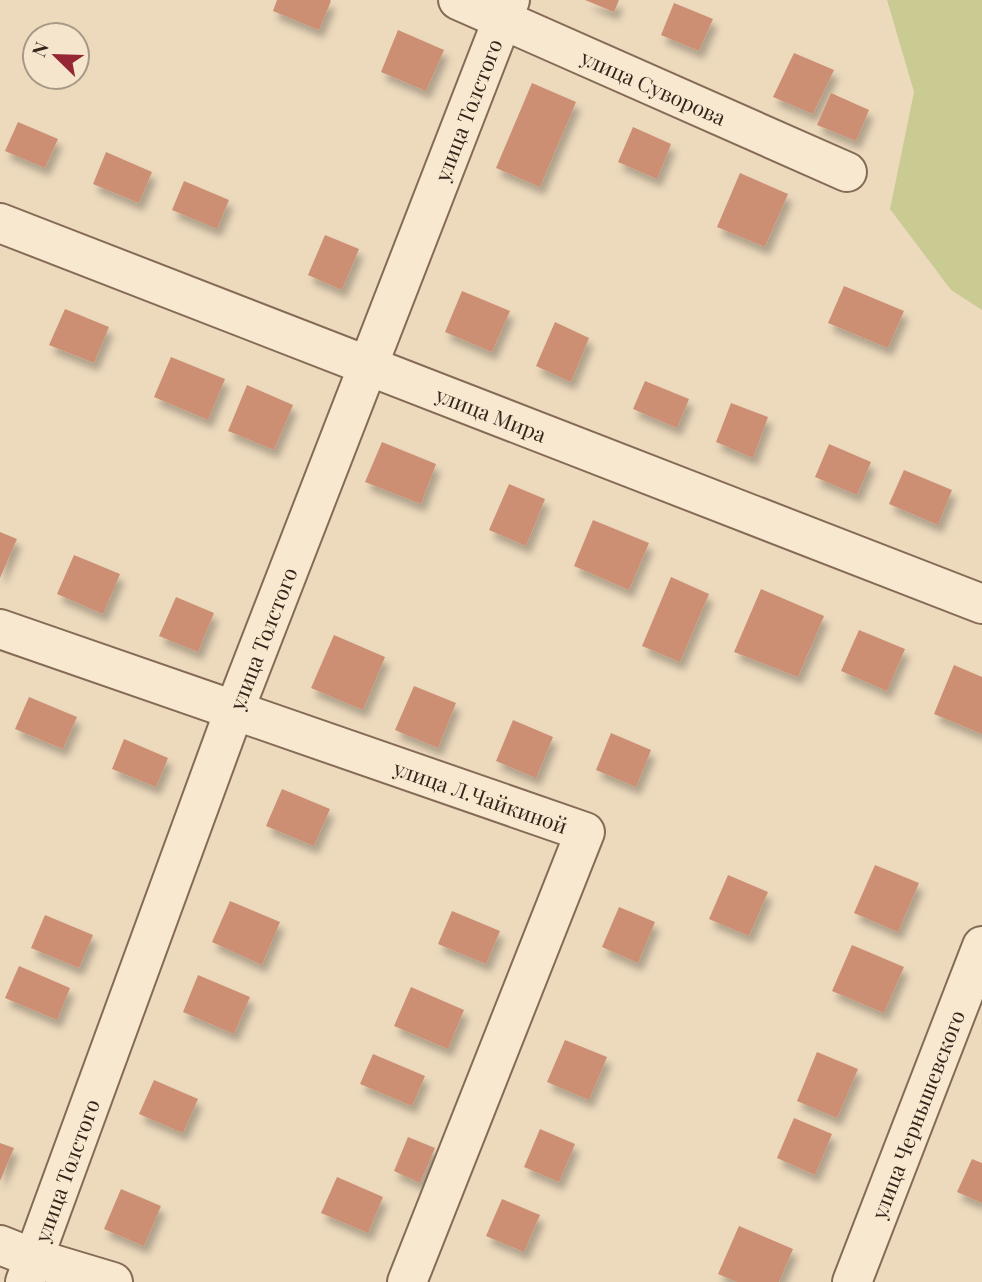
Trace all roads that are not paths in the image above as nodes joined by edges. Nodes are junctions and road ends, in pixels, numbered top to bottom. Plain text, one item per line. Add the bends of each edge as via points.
1 (458, 0) edge
2 (506, 9) edge
3 (847, 172) dead end
4 (0, 223) edge
5 (369, 365) junction
6 (982, 604) edge
7 (0, 629) edge
8 (234, 711) junction
9 (982, 946) edge
10 (19, 1261) edge
11 (113, 1282) edge
12 (407, 1282) edge
13 (852, 1282) edge

1 - 2 street, улица Суворова
2 - 3 street, улица Суворова
2 - 5 street, улица Толстого
4 - 5 street, улица Мира
5 - 6 street, улица Мира
5 - 8 street, улица Толстого
7 - 8 street, улица Л.Чайкиной
8 - 10 street, улица Толстого
8 - 12 street, улица Л.Чайкиной via 585,832
9 - 13 street, улица Чернышевского
10 - 11 street

